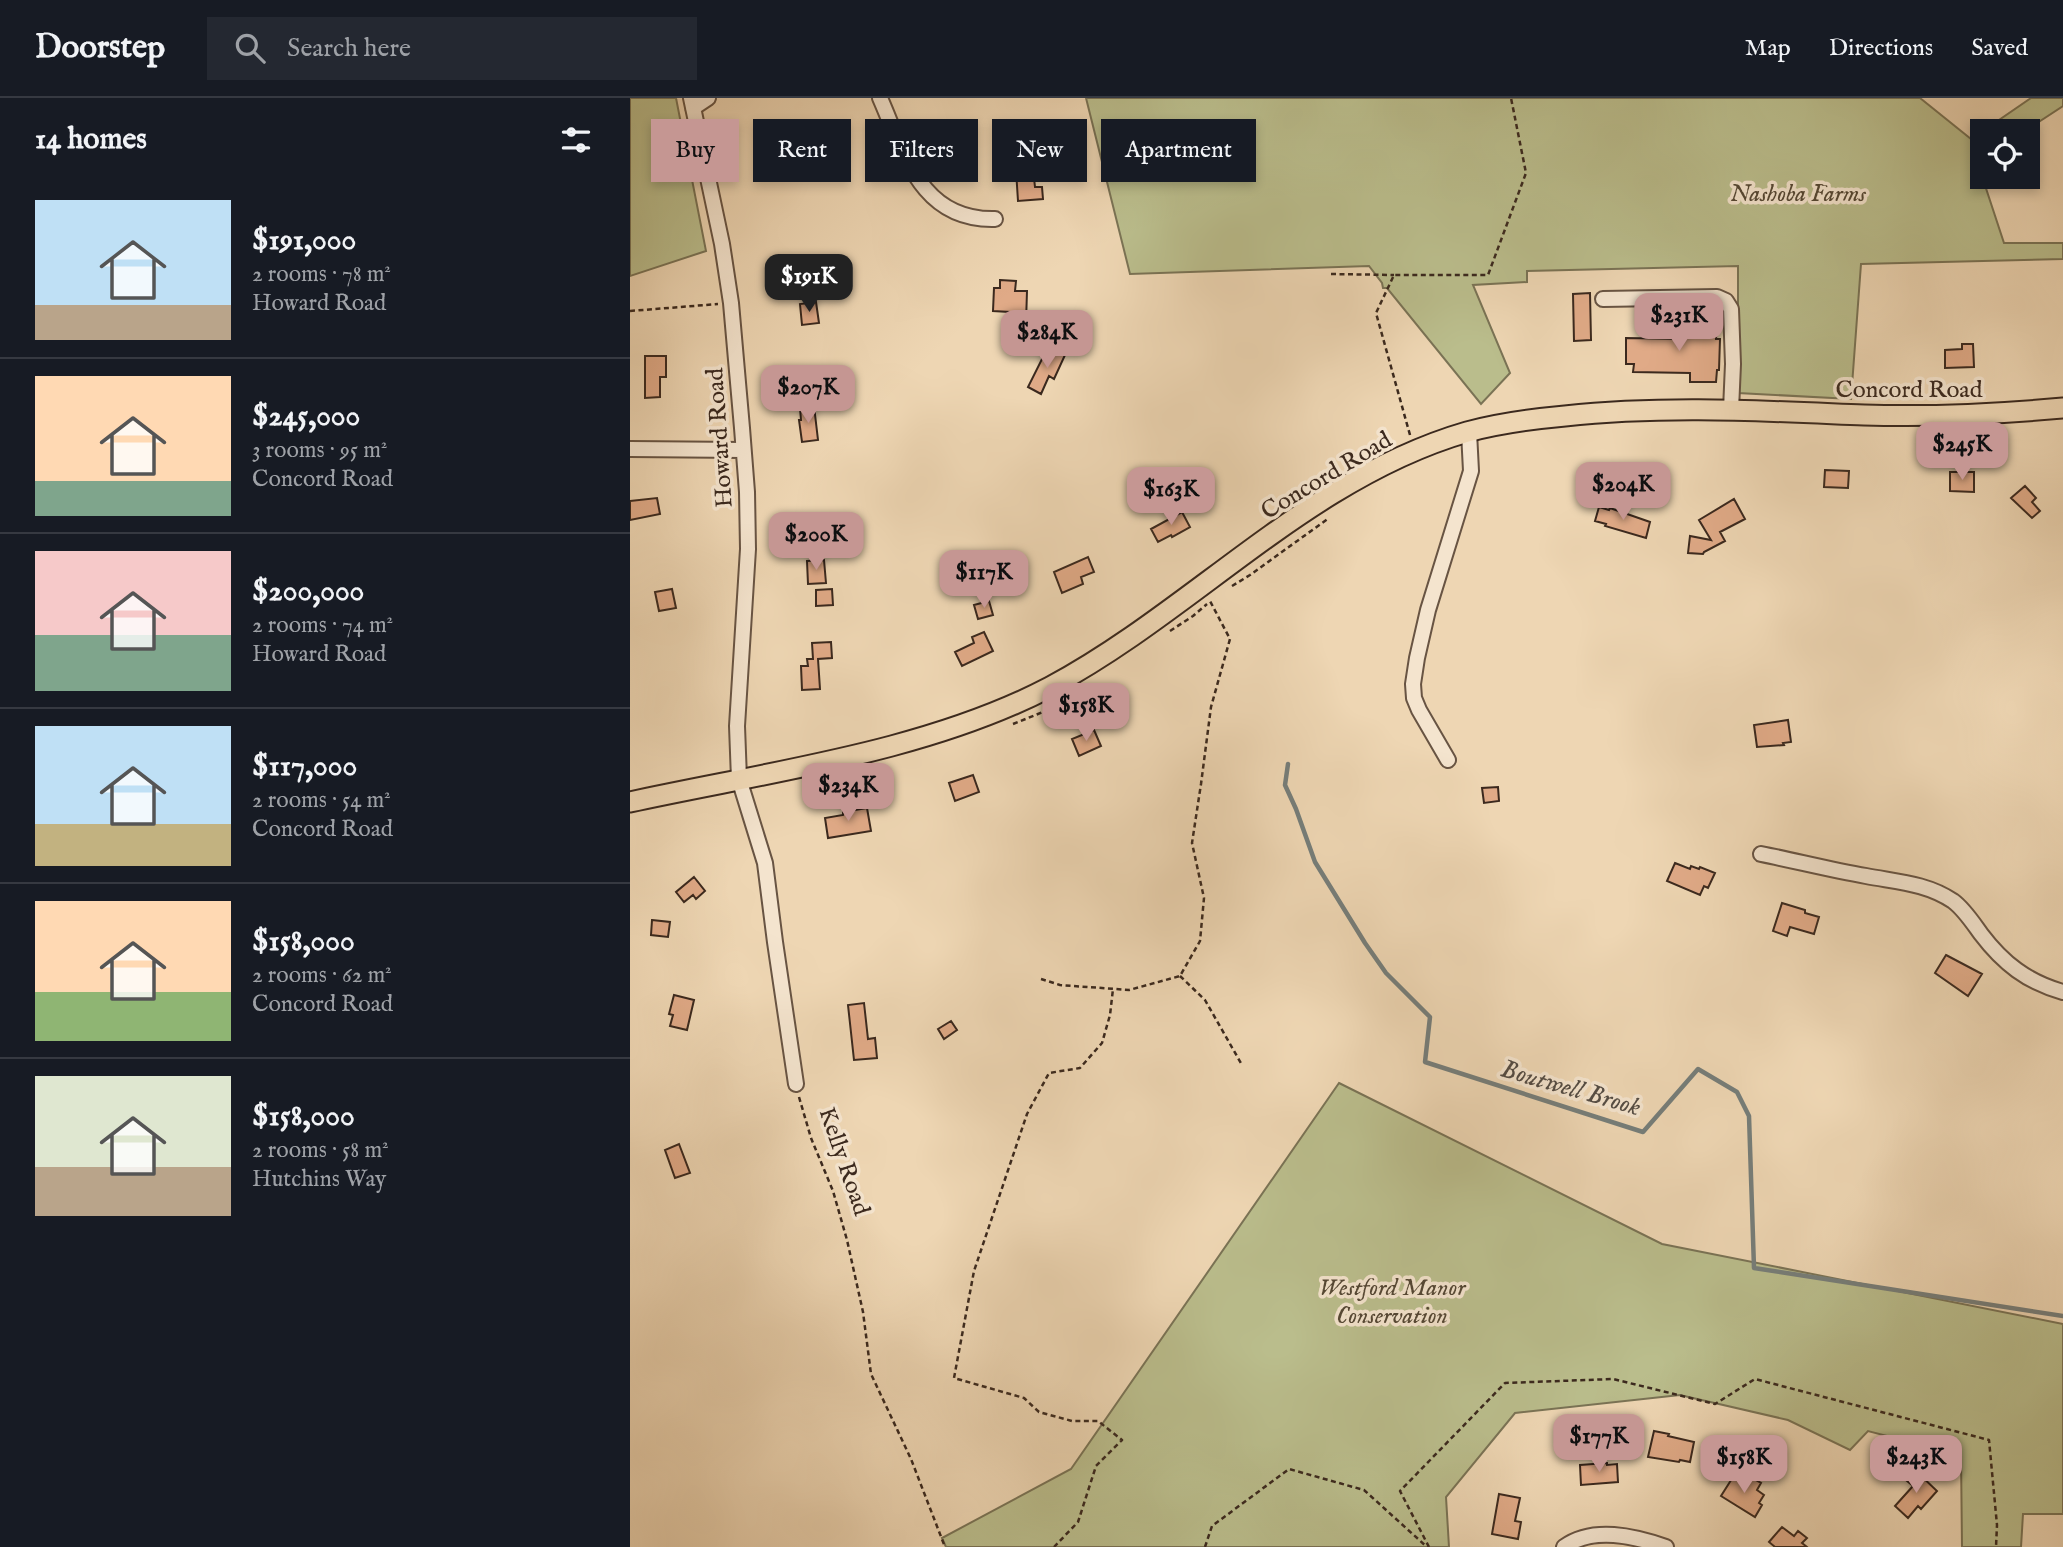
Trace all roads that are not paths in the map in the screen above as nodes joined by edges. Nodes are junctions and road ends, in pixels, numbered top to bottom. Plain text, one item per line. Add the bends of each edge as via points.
1 (708, 98) edge
2 (880, 98) edge
3 (692, 103) edge
4 (995, 219) dead end
5 (1603, 299) dead end
6 (2063, 408) edge
7 (1731, 410) junction
8 (1469, 432) junction
9 (630, 449) edge
10 (743, 450) junction
11 (1448, 760) dead end
12 (739, 779) junction
13 (630, 802) edge
14 (1761, 854) dead end
15 (2063, 992) edge
16 (796, 1084) road end
17 (1564, 1547) edge
18 (1666, 1547) edge

1 - 3 street
2 - 4 street via 919,182 933,199 951,212 977,220
3 - 10 street, Howard Road via 731,303
5 - 7 street via 1717,297 1726,301 1732,323
6 - 7 main road, Concord Road via 1951,416
7 - 8 main road, Concord Road via 1617,410 1510,422
8 - 11 street via 1471,471 1428,610 1413,684 1419,710
8 - 12 main road, Concord Road via 1414,450 1331,496 1126,640 1005,710 905,742
9 - 10 street
10 - 12 street, Howard Road via 748,549 737,726
12 - 13 main road, Concord Road
12 - 16 street, Kelly Road via 765,863
14 - 15 street via 1903,881 1940,894 1956,903 2006,962 2032,980
17 - 18 street via 1583,1536 1604,1534

